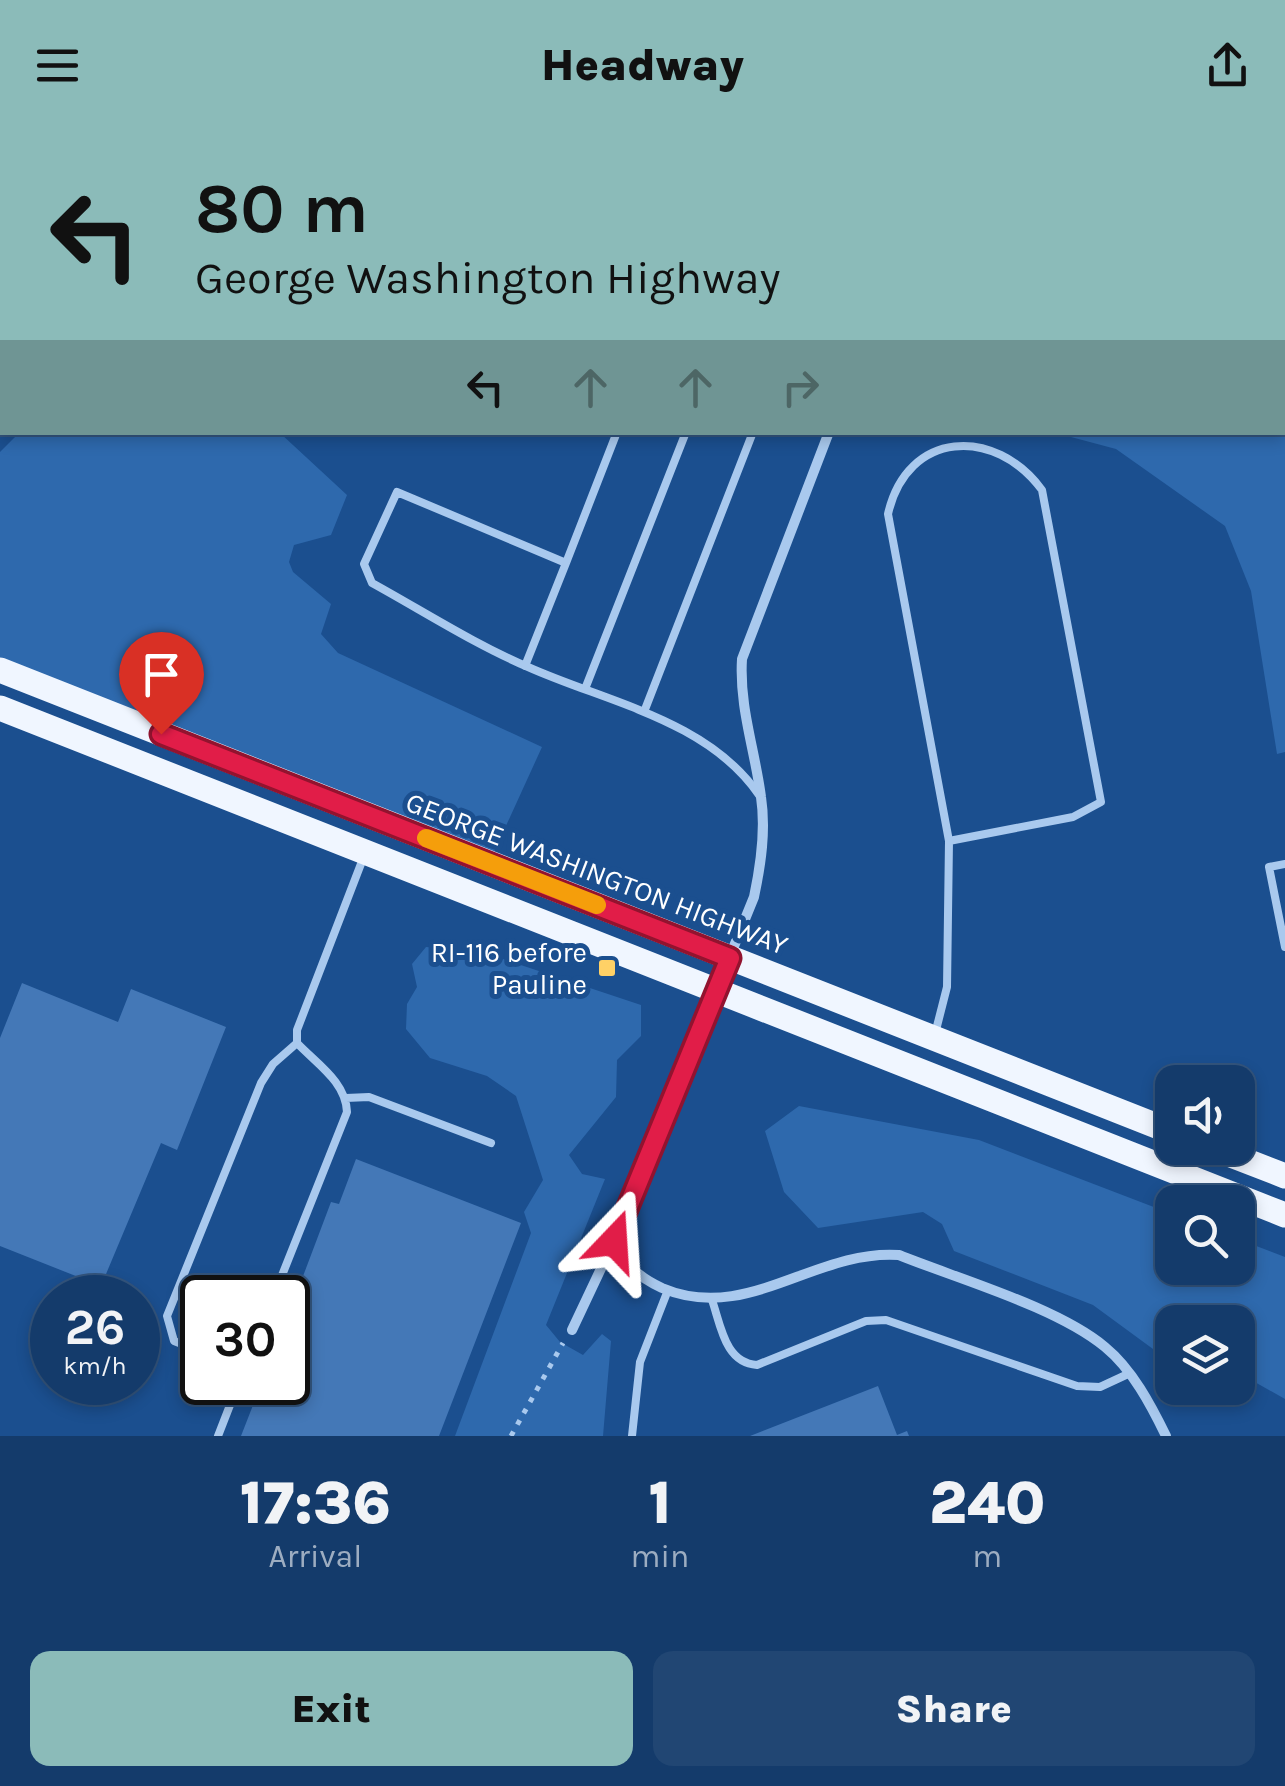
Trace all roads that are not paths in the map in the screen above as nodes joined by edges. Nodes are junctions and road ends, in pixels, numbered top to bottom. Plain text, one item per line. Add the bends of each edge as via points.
1 (616, 435) edge
2 (685, 435) edge
3 (752, 435) edge
4 (829, 435) edge
5 (566, 563) junction
6 (525, 666) junction
7 (0, 670) edge
8 (585, 689) junction
9 (0, 708) edge
10 (644, 712) junction
11 (762, 798) junction
12 (378, 819) junction
13 (949, 841) junction
14 (366, 852) junction
15 (1285, 864) edge
16 (1285, 947) edge
17 (730, 958) junction
18 (715, 990) junction
19 (934, 1038) junction
20 (297, 1043) junction
21 (346, 1098) junction
22 (1155, 1125) edge
23 (491, 1143) dead end
24 (1255, 1164) edge
25 (1285, 1176) edge
26 (1285, 1215) edge
27 (614, 1241) junction
28 (184, 1275) edge
29 (282, 1275) edge
30 (180, 1284) edge
31 (668, 1290) junction
32 (712, 1300) junction
33 (572, 1330) road end
34 (180, 1343) edge
35 (1128, 1374) junction
36 (230, 1405) edge
37 (218, 1436) edge
38 (632, 1436) edge
39 (1166, 1436) edge

1 - 5 lane
2 - 8 lane
3 - 10 lane
4 - 11 street via 742,659 740,689
5 - 6 lane
5 - 6 lane via 398,492 364,564 372,583
6 - 8 lane
7 - 12 main road, GEORGE WASHINGTON HIGHWAY
8 - 10 lane
9 - 14 main road
10 - 11 lane via 714,748
11 - 17 street via 759,875
12 - 14 main road
12 - 17 main road, GEORGE WASHINGTON HIGHWAY
13 - 13 lane via 888,514 894,488 917,462 969,446 1010,456 1042,490 1101,802 1072,817
13 - 19 lane via 947,987
14 - 18 main road
14 - 20 lane
15 - 16 lane via 1269,867
17 - 18 street
17 - 19 main road, GEORGE WASHINGTON HIGHWAY
18 - 26 main road
18 - 27 street
19 - 22 main road, GEORGE WASHINGTON HIGHWAY
20 - 21 lane
20 - 28 lane via 261,1083
21 - 23 lane via 369,1097
21 - 29 lane
24 - 25 main road
27 - 31 street via 625,1265
27 - 33 street
30 - 34 lane via 167,1316 167,1329
31 - 32 street
31 - 38 lane via 640,1362
32 - 35 street via 749,1296 869,1253 899,1256 1077,1327
32 - 35 lane via 731,1354 744,1364 886,1320 1077,1386 1100,1386
35 - 39 street
36 - 37 lane

